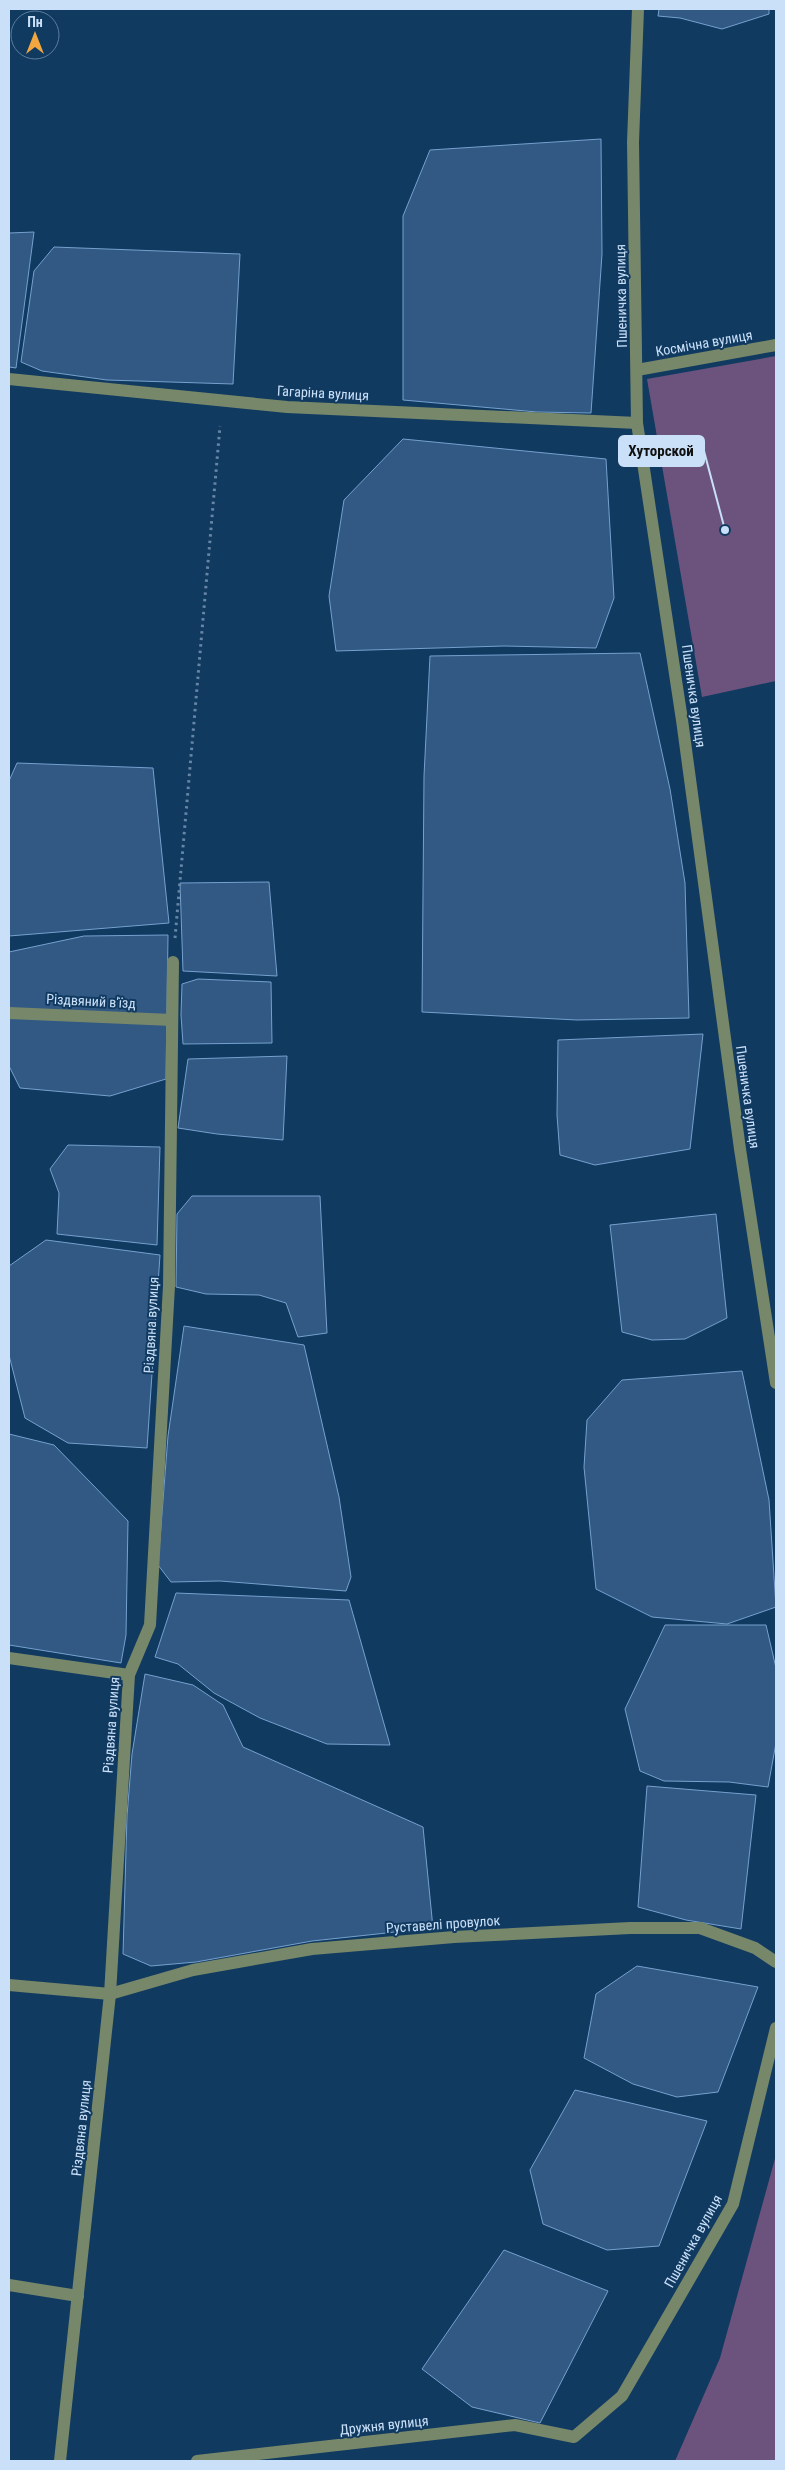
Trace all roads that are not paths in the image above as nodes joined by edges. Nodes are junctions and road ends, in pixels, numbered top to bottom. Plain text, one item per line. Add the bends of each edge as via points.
1 (638, 9) edge
2 (776, 345) edge
3 (637, 370) junction
4 (9, 379) edge
5 (637, 423) junction
6 (173, 962) road end
7 (9, 1012) edge
8 (172, 1020) junction
9 (776, 1383) edge
10 (9, 1658) edge
11 (129, 1674) junction
12 (776, 1962) edge
13 (9, 1985) edge
14 (110, 1994) junction
15 (776, 2028) edge
16 (9, 2285) edge
17 (78, 2296) junction
18 (574, 2437) joint
19 (60, 2461) edge
20 (197, 2461) edge

1 - 3 street, Пшеничка вулиця via 634,142
2 - 3 street, Космічна вулиця
3 - 5 street, Пшеничка вулиця
4 - 5 street, Гагаріна вулиця via 287,407
5 - 9 street, Пшеничка вулиця
6 - 8 street, Різдвяна вулиця
7 - 8 street, Різдвяний в'їзд
8 - 11 street, Різдвяна вулиця via 169,1286 150,1625
10 - 11 street
11 - 14 street, Різдвяна вулиця
12 - 14 street, Руставелі провулок via 755,1948 700,1928 630,1928 454,1937 312,1949 193,1970
13 - 14 street
14 - 17 street, Різдвяна вулиця
15 - 18 street, Пшеничка вулиця via 733,2204 622,2396
16 - 17 street
17 - 19 street, Різдвяна вулиця
18 - 20 street, Дружня вулиця via 515,2425

